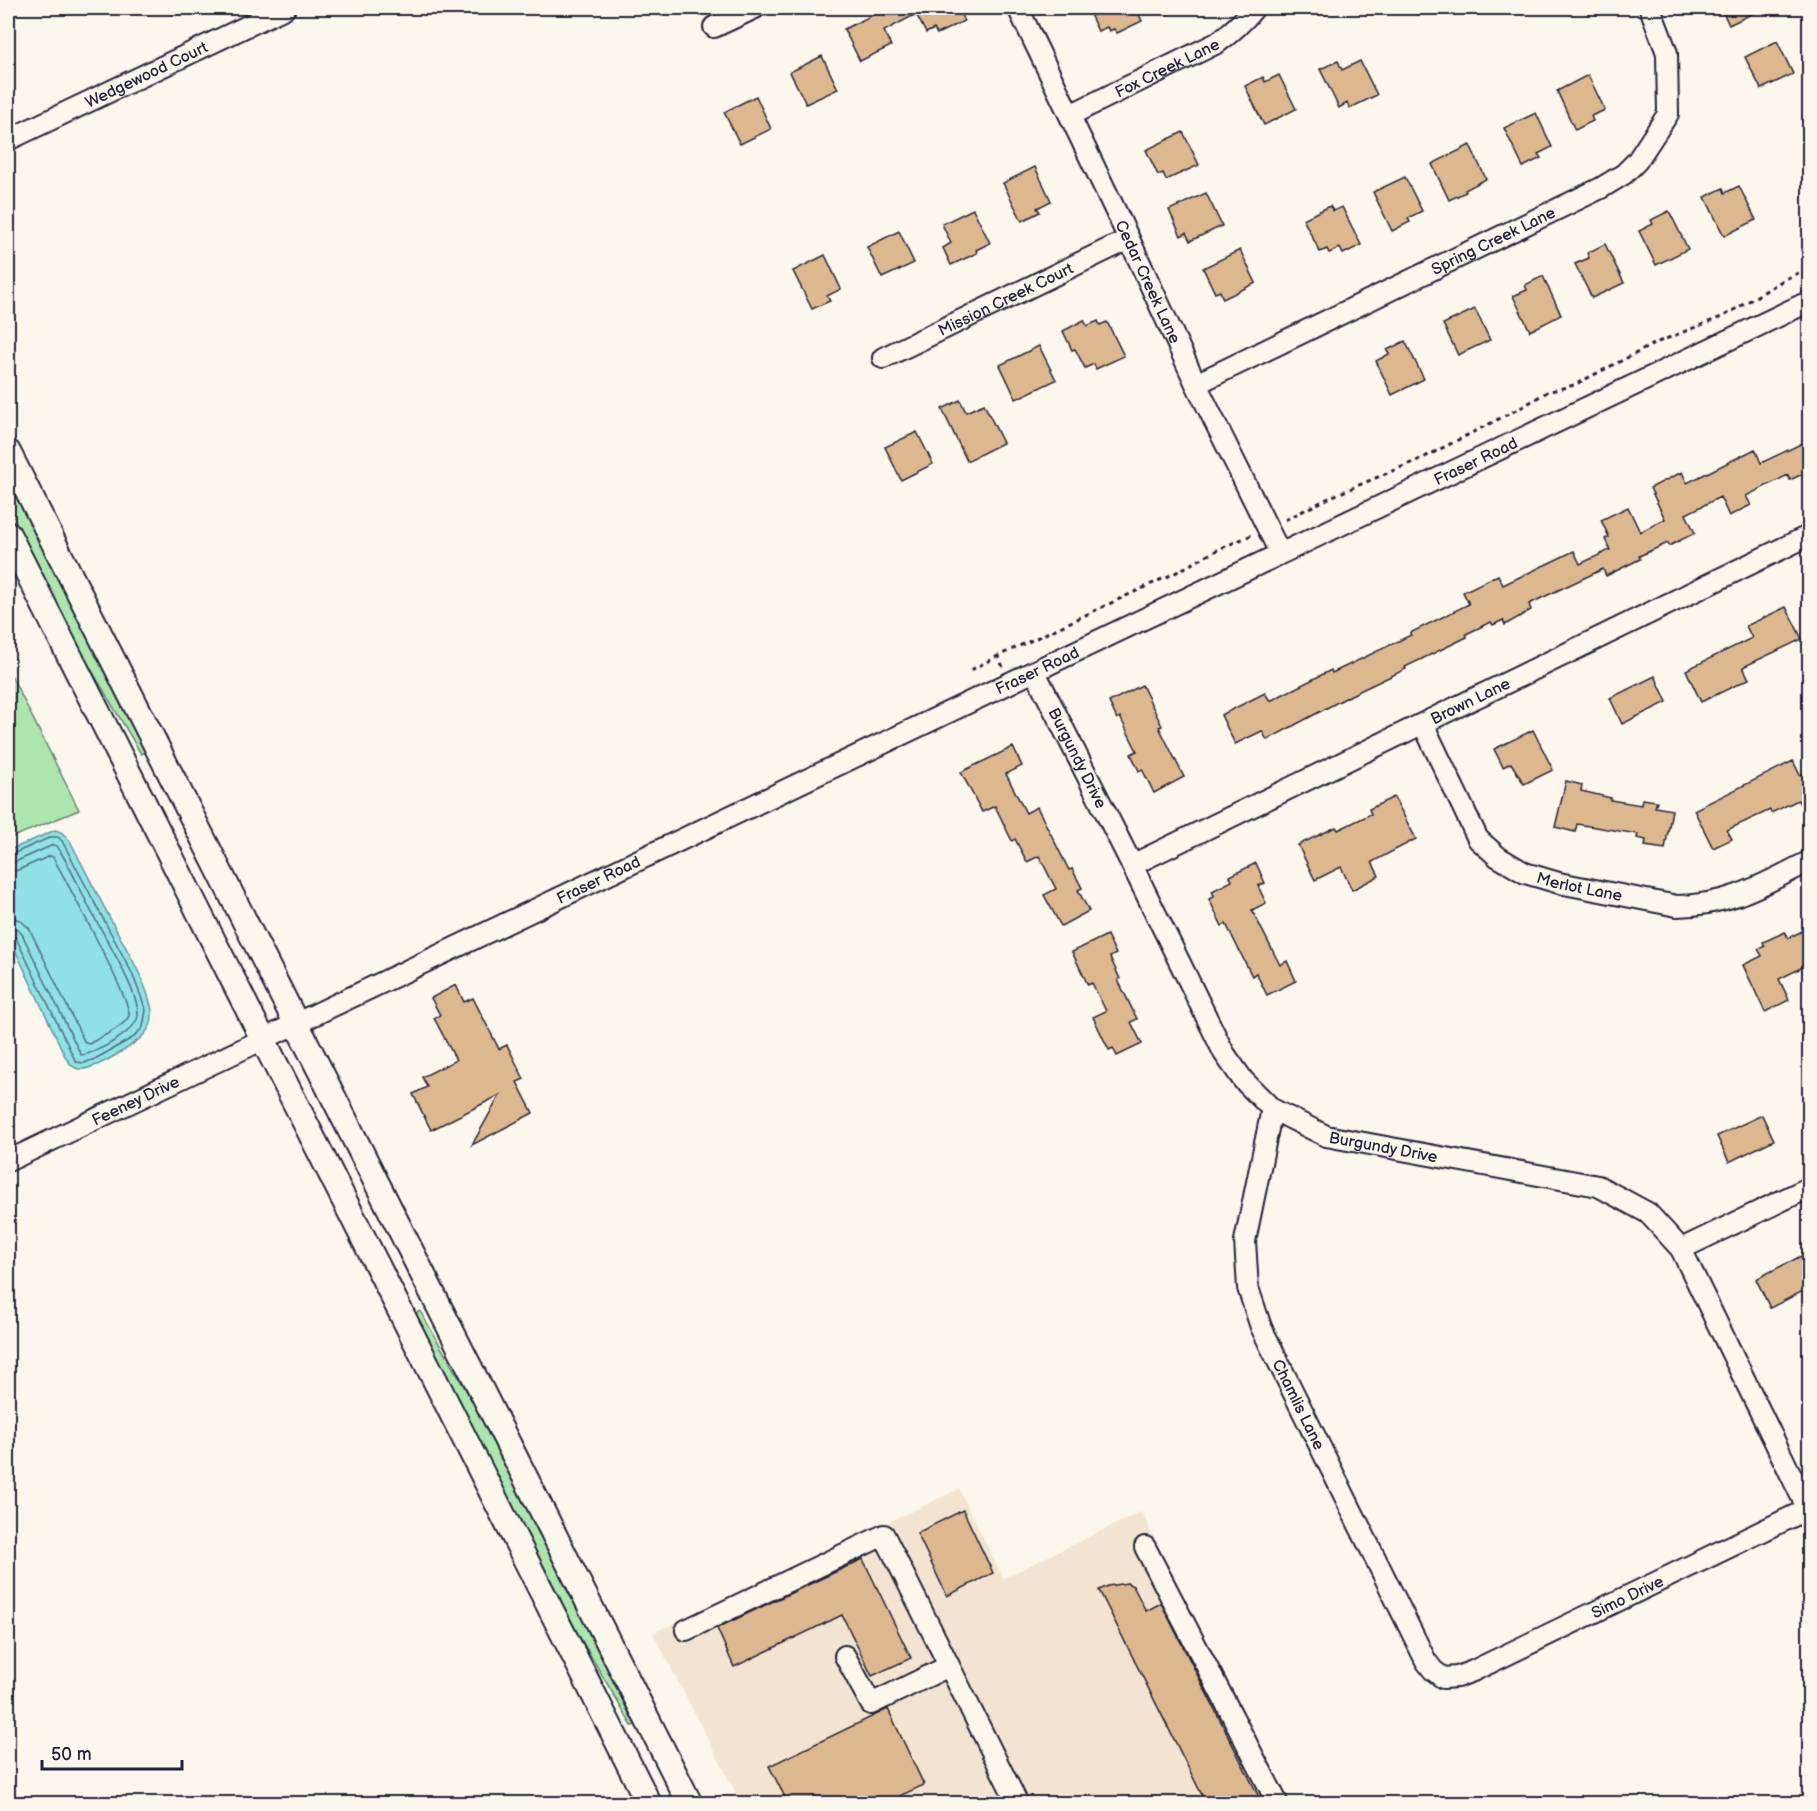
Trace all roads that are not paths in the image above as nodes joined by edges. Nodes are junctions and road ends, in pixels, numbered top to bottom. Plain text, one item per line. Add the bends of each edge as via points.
1 (285, 8) edge
2 (755, 8) edge
3 (1018, 8) edge
4 (1254, 8) edge
5 (1650, 8) edge
6 (714, 27) dead end
7 (1070, 115) junction
8 (10, 132) edge
9 (1130, 239) junction
10 (1809, 301) edge
11 (883, 358) dead end
12 (1196, 384) junction
13 (8, 452) edge
14 (8, 534) edge
15 (1809, 535) edge
16 (1280, 554) junction
17 (1035, 672) junction
18 (1422, 724) junction
19 (1809, 861) edge
20 (1132, 865) junction
21 (297, 1024) junction
22 (263, 1039) junction
23 (1272, 1108) junction
24 (8, 1161) edge
25 (1809, 1187) edge
26 (1681, 1249) junction
27 (1809, 1511) edge
28 (1145, 1547) dead end
29 (686, 1630) dead end
30 (845, 1656) dead end
31 (950, 1666) junction
32 (1443, 1678) joint
33 (649, 1803) edge
34 (690, 1803) edge
35 (1018, 1803) edge
36 (1278, 1803) edge

1 - 8 street, Wedgewood Court
2 - 6 street
3 - 7 street, Cedar Creek Lane
4 - 7 street, Fox Creek Lane via 1217,43
5 - 12 street, Spring Creek Lane via 1667,53 1668,114 1647,149 1624,174
7 - 9 street, Cedar Creek Lane
9 - 11 street, Mission Creek Court
9 - 12 street, Cedar Creek Lane
10 - 16 street, Fraser Road
12 - 16 street, Cedar Creek Lane
13 - 21 main road
14 - 22 main road
15 - 18 street, Brown Lane
16 - 17 street, Fraser Road
17 - 20 street, Burgundy Drive
17 - 21 street, Fraser Road
18 - 19 street, Merlot Lane via 1478,839 1525,873 1569,885 1694,906 1739,896
18 - 20 street, Brown Lane
20 - 23 street, Burgundy Drive via 1224,1053 1243,1080
21 - 22 street, Fraser Road
21 - 34 main road
22 - 24 street, Feeney Drive
22 - 33 main road
23 - 26 street, Burgundy Drive via 1326,1136 1598,1186 1648,1214
23 - 32 street, Chamlis Lane via 1245,1241 1253,1306 1426,1661
25 - 26 street
26 - 27 street, Burgundy Drive
27 - 32 street, Simo Drive via 1473,1671
28 - 36 street
29 - 31 street via 884,1535
30 - 31 street via 871,1704
31 - 35 street

